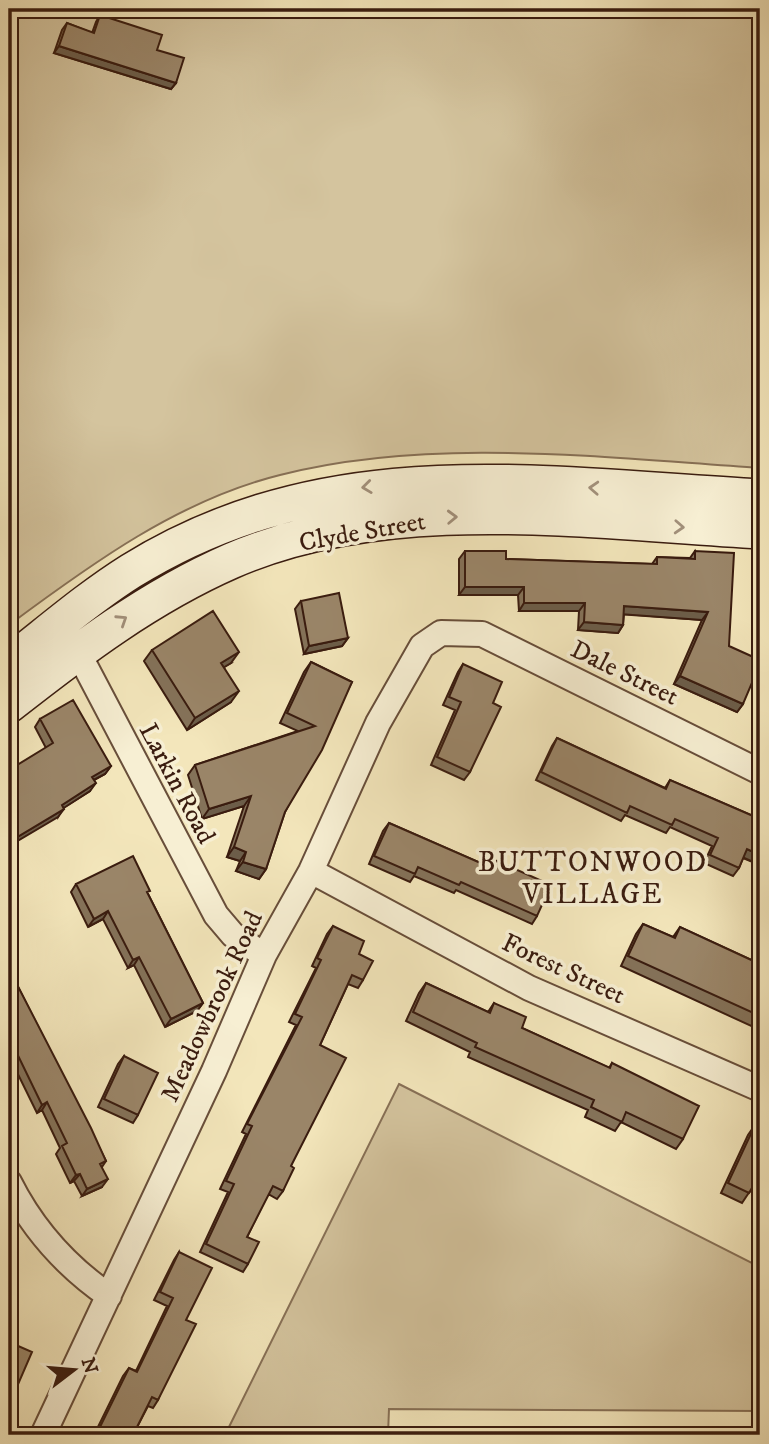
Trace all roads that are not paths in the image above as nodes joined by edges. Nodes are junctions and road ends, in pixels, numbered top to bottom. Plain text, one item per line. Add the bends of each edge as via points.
1 (760, 497) edge
2 (760, 531) edge
3 (461, 632) joint
4 (70, 636) junction
5 (9, 663) edge
6 (9, 705) edge
7 (760, 772) edge
8 (311, 871) junction
9 (264, 955) junction
10 (760, 1089) edge
11 (9, 1182) edge
12 (109, 1296) junction
13 (43, 1435) edge

1 -> 4 main road, Clyde Street via 455,482 347,490 253,515 200,535 131,572
4 -> 2 main road, Clyde Street via 233,560 366,524 462,517
3 - 7 street, Dale Street via 482,634
3 - 8 street, Meadowbrook Road via 441,633 422,646 377,723
4 - 5 main road, Clyde Street
4 - 6 main road, Clyde Street
4 - 9 street, Larkin Road via 216,915 233,935
8 - 9 street, Meadowbrook Road
8 - 10 street, Forest Street via 529,988
9 - 12 street, Meadowbrook Road
11 - 12 street via 56,1252
12 - 13 street, Meadowbrook Road

